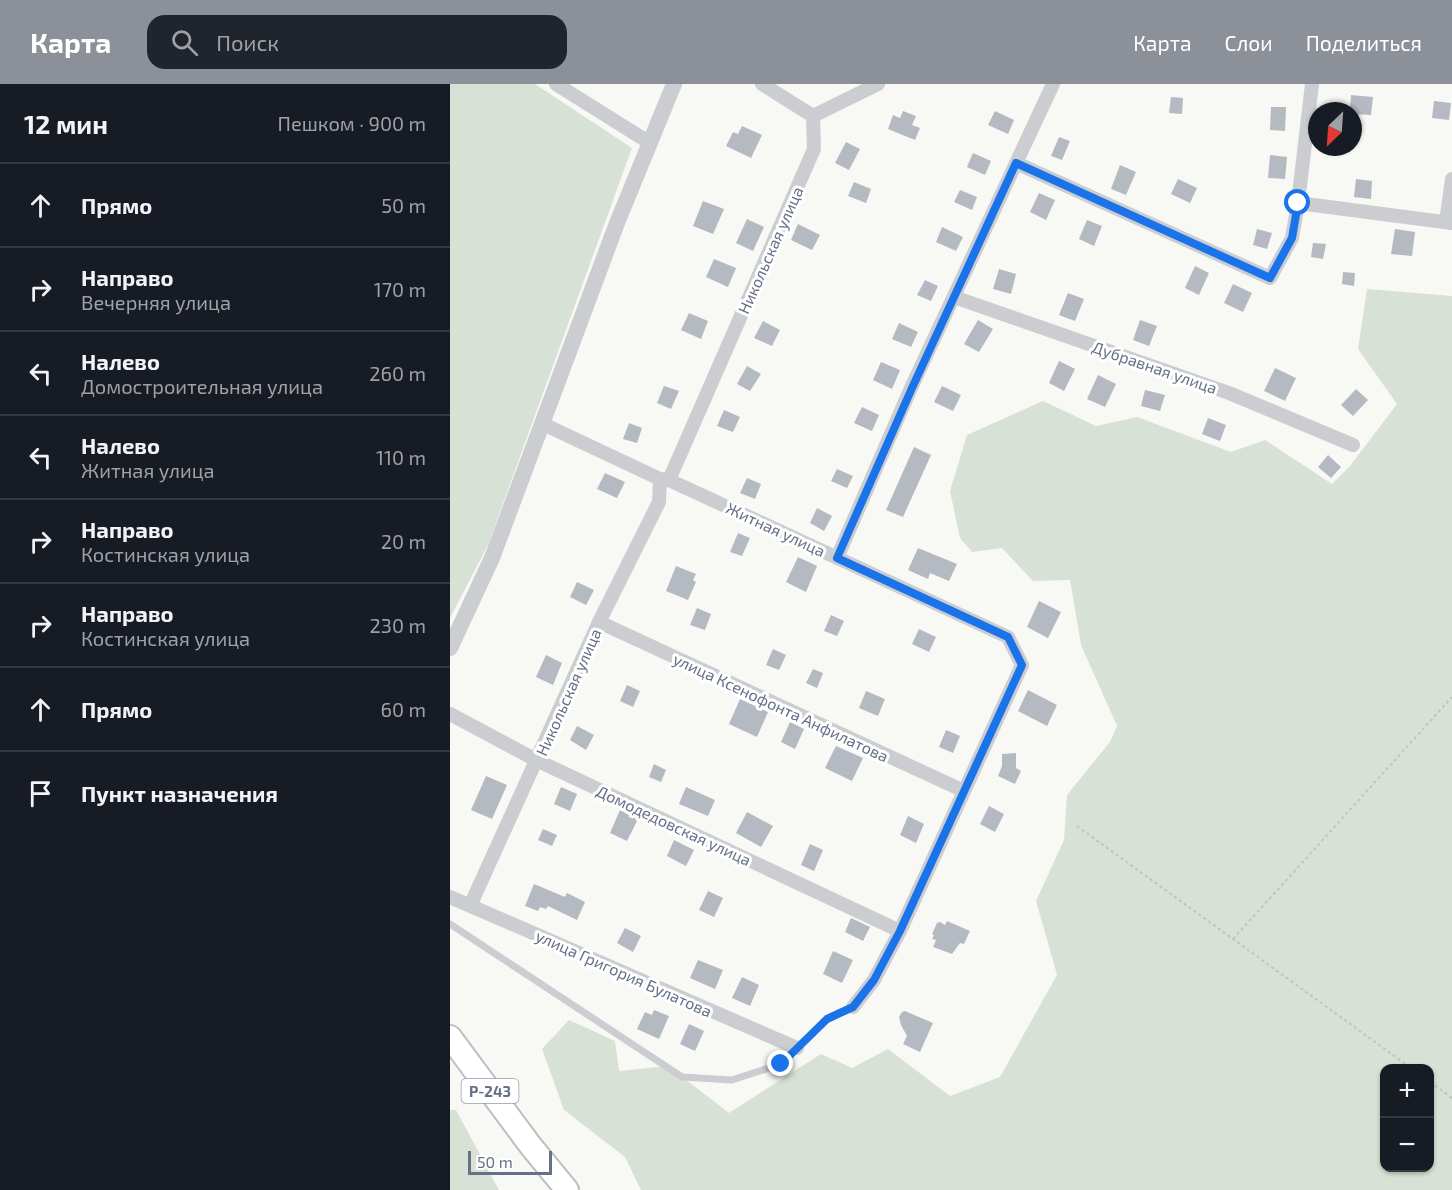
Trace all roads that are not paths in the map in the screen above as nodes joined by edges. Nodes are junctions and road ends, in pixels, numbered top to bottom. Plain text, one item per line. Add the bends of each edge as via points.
1 (556, 84) edge
2 (674, 84) edge
3 (762, 84) edge
4 (878, 84) edge
5 (1053, 84) edge
6 (1312, 84) edge
7 (813, 116) junction
8 (650, 143) junction
9 (1016, 163) junction
10 (1452, 179) edge
11 (1298, 203) junction
12 (1449, 223) edge
13 (954, 297) junction
14 (543, 423) junction
15 (1353, 445) dead end
16 (664, 479) junction
17 (837, 558) junction
18 (599, 622) junction
19 (450, 648) edge
20 (450, 714) edge
21 (538, 761) junction
22 (964, 791) junction
23 (450, 897) edge
24 (470, 906) junction
25 (450, 924) edge
26 (900, 931) junction
27 (853, 1007) joint
28 (450, 1037) edge
29 (797, 1048) junction
30 (567, 1190) edge

1 - 8 street
2 - 8 street
3 - 7 street
4 - 7 street
5 - 9 street
6 - 11 street
7 - 16 street, Никольская улица via 814,150
8 - 14 street
9 - 11 street via 1270,278 1292,238
9 - 13 street
10 - 12 street
11 - 12 street
13 - 15 street, Дубравная улица via 1229,393
13 - 17 street
14 - 16 street, Житная улица
14 - 19 street via 492,558
16 - 17 street, Житная улица
16 - 18 street, Никольская улица via 659,502
17 - 22 street, Житная улица via 1008,637 1022,665
18 - 21 street, Никольская улица
18 - 22 street, улица Ксенофонта Анфилатова
20 - 21 street, Домодедовская улица
21 - 24 street, Никольская улица
21 - 26 street, Домодедовская улица
22 - 26 street
23 - 24 street, улица Григория Булатова
24 - 29 street, улица Григория Булатова
25 - 29 lane via 682,1077 732,1080 781,1064
26 - 27 street via 874,980
27 - 29 lane via 827,1019
28 - 30 highway, Р-243

